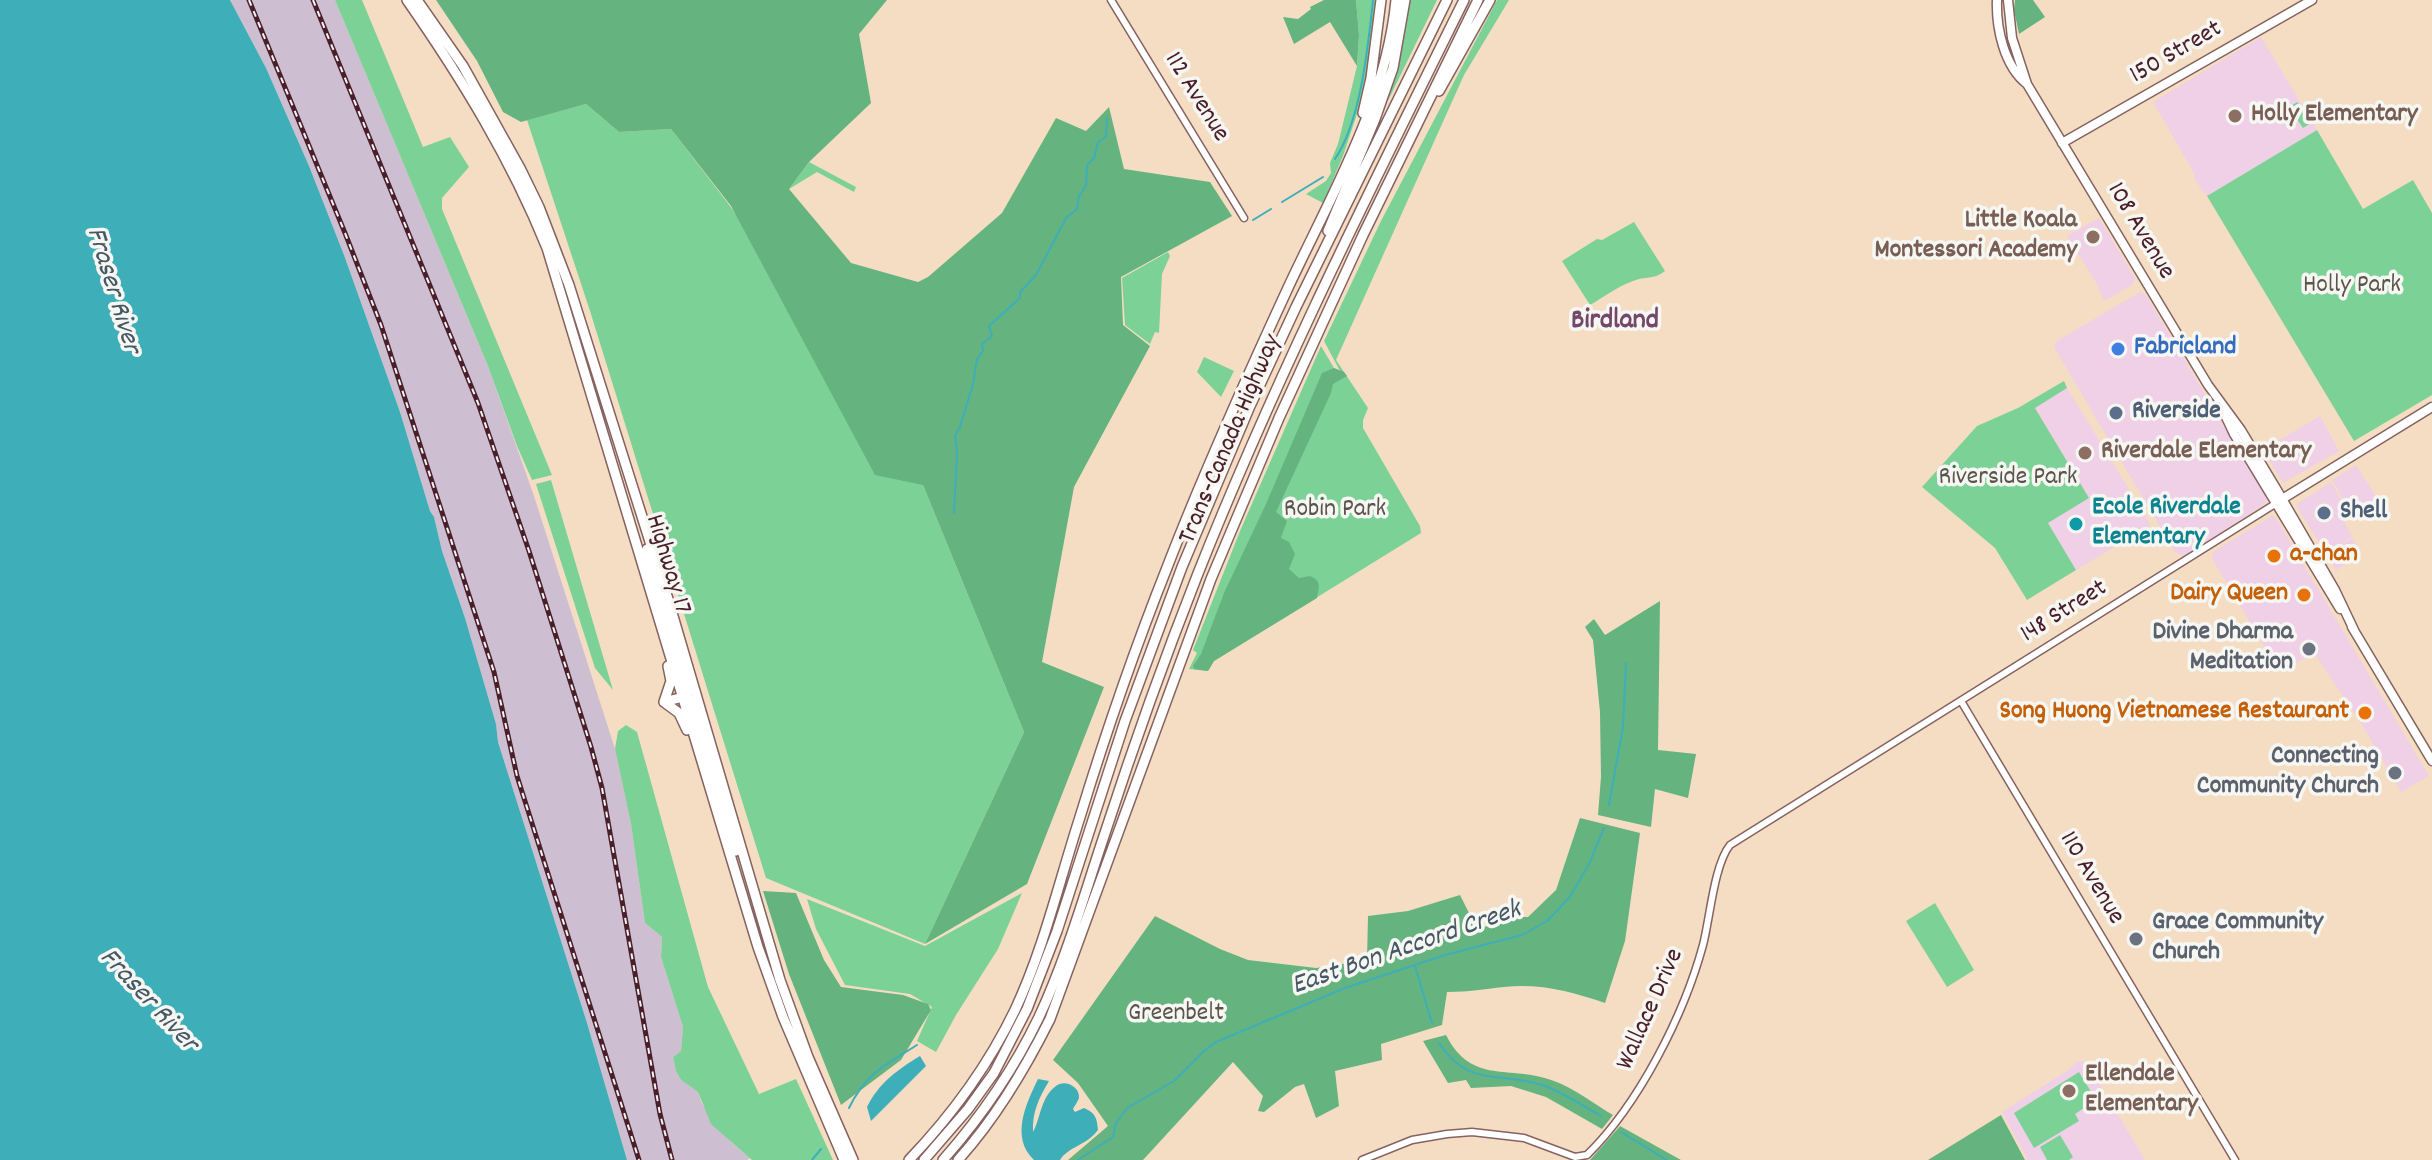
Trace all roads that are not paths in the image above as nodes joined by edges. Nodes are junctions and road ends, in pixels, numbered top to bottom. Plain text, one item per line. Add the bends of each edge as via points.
1 (407, 0) edge
2 (417, 0) edge
3 (1111, 0) edge
4 (1381, 0) edge
5 (1396, 0) edge
6 (1405, 0) edge
7 (1447, 0) edge
8 (1464, 0) edge
9 (1478, 0) edge
10 (1490, 0) edge
11 (2312, 0) edge
12 (2002, 2) edge
13 (2027, 84) junction
14 (2062, 143) junction
15 (1395, 170) junction
16 (1341, 176) junction
17 (1244, 218) dead end
18 (1315, 265) junction
19 (2432, 407) edge
20 (631, 479) junction
21 (2278, 501) junction
22 (645, 570) junction
23 (683, 697) junction
24 (1961, 701) junction
25 (664, 702) junction
26 (2432, 761) edge
27 (718, 814) junction
28 (1723, 857) joint
29 (756, 898) junction
30 (1059, 907) junction
31 (1083, 916) junction
32 (844, 1160) edge
33 (853, 1160) edge
34 (909, 1160) edge
35 (924, 1160) edge
36 (943, 1160) edge
37 (958, 1160) edge
38 (1362, 1160) edge
39 (2235, 1160) edge

1 - 22 highway, Highway 17 via 456,71 532,210
2 - 20 highway, Highway 17 via 487,105 539,207
3 - 17 street, 112 Avenue
4 - 16 highway via 1371,78
5 - 16 highway via 1377,90
6 - 18 highway via 1393,68
7 - 18 highway, Trans-Canada Highway
8 - 31 highway, Trans-Canada Highway via 1312,311 1210,544 1141,727
9 - 15 highway
10 - 15 highway
11 - 14 main road, 150 Street
12 - 13 main road, 108 Avenue via 2007,33
12 - 13 main road, 108 Avenue via 2006,53
13 - 14 main road, 108 Avenue
14 - 21 main road, 108 Avenue via 2217,400 2241,430
15 - 31 highway via 1279,418 1211,579
16 - 30 highway via 1237,400 1164,575 1111,716
18 - 30 highway, Trans-Canada Highway via 1172,593
19 - 21 main road, 148 Street
20 - 23 highway via 687,687
20 - 29 highway, Highway 17
21 - 24 street, 148 Street
21 - 26 main road, 108 Avenue
22 - 23 highway, Highway 17
22 - 25 highway via 670,676
23 - 25 highway
23 - 27 highway, Highway 17
23 - 29 highway via 691,700 740,864
24 - 28 street, 148 Street via 1741,837
24 - 39 street, 110 Avenue
25 - 27 highway via 682,717
27 - 32 highway, Highway 17 via 783,1017
28 - 38 street, Wallace Drive via 1703,947 1671,1030 1627,1104 1590,1151 1578,1157 1524,1138 1472,1132 1422,1138
29 - 33 highway, Highway 17 via 793,1018
30 - 34 highway via 984,1067
30 - 35 highway via 1038,983 1015,1035 968,1109
31 - 36 highway via 1005,1079
31 - 37 highway via 1062,991 1036,1047 1006,1098

